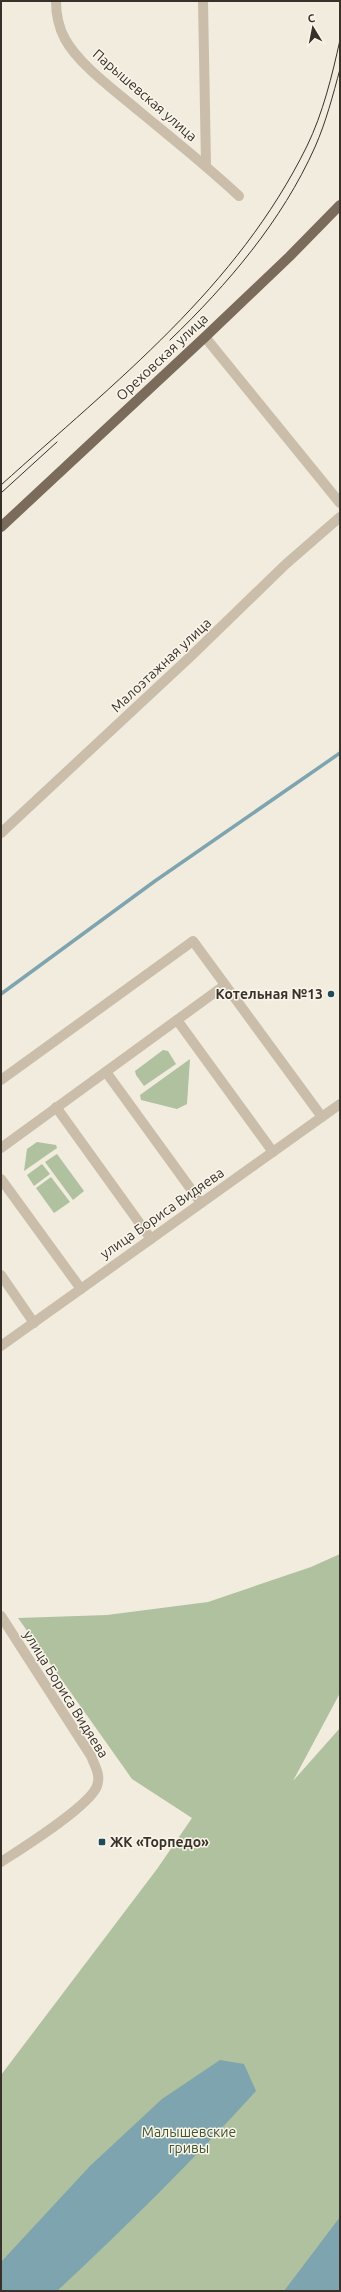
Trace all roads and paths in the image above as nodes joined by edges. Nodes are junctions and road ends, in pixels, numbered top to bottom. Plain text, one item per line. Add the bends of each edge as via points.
1 (56, 1) edge
2 (203, 1) edge
3 (206, 166) junction
4 (239, 196) dead end
5 (340, 205) edge
6 (205, 337) junction
7 (340, 503) edge
8 (340, 517) edge
9 (1, 527) edge
10 (1, 833) edge
11 (225, 985) junction
12 (177, 1020) junction
13 (106, 1072) junction
14 (1, 1080) edge
15 (340, 1104) edge
16 (56, 1107) junction
17 (322, 1117) junction
18 (1, 1148) edge
19 (273, 1152) junction
20 (1, 1179) edge
21 (201, 1203) junction
22 (151, 1239) junction
23 (1, 1275) edge
24 (81, 1289) junction
25 (34, 1322) junction
26 (1, 1346) edge
27 (1, 1616) edge
28 (1, 1862) edge

1 - 3 street, Парышевская улица via 59,24 66,40 78,55 105,83
2 - 3 street
3 - 4 street, Парышевская улица
5 - 6 main road, Ореховская улица
6 - 7 street
6 - 9 main road, Ореховская улица
8 - 10 street, Малоэтажная улица via 286,564
11 - 12 street
11 - 14 street via 193,941
11 - 17 street
12 - 13 street
12 - 19 street
13 - 16 street
13 - 21 street
15 - 17 street, улица Бориса Видяева
16 - 18 street
16 - 22 street
17 - 19 street, улица Бориса Видяева
19 - 21 street, улица Бориса Видяева
20 - 24 street
21 - 22 street, улица Бориса Видяева
22 - 24 street, улица Бориса Видяева
23 - 25 street
24 - 25 street, улица Бориса Видяева
25 - 26 street, улица Бориса Видяева
27 - 28 street, улица Бориса Видяева via 91,1756 98,1775 97,1787 72,1813

